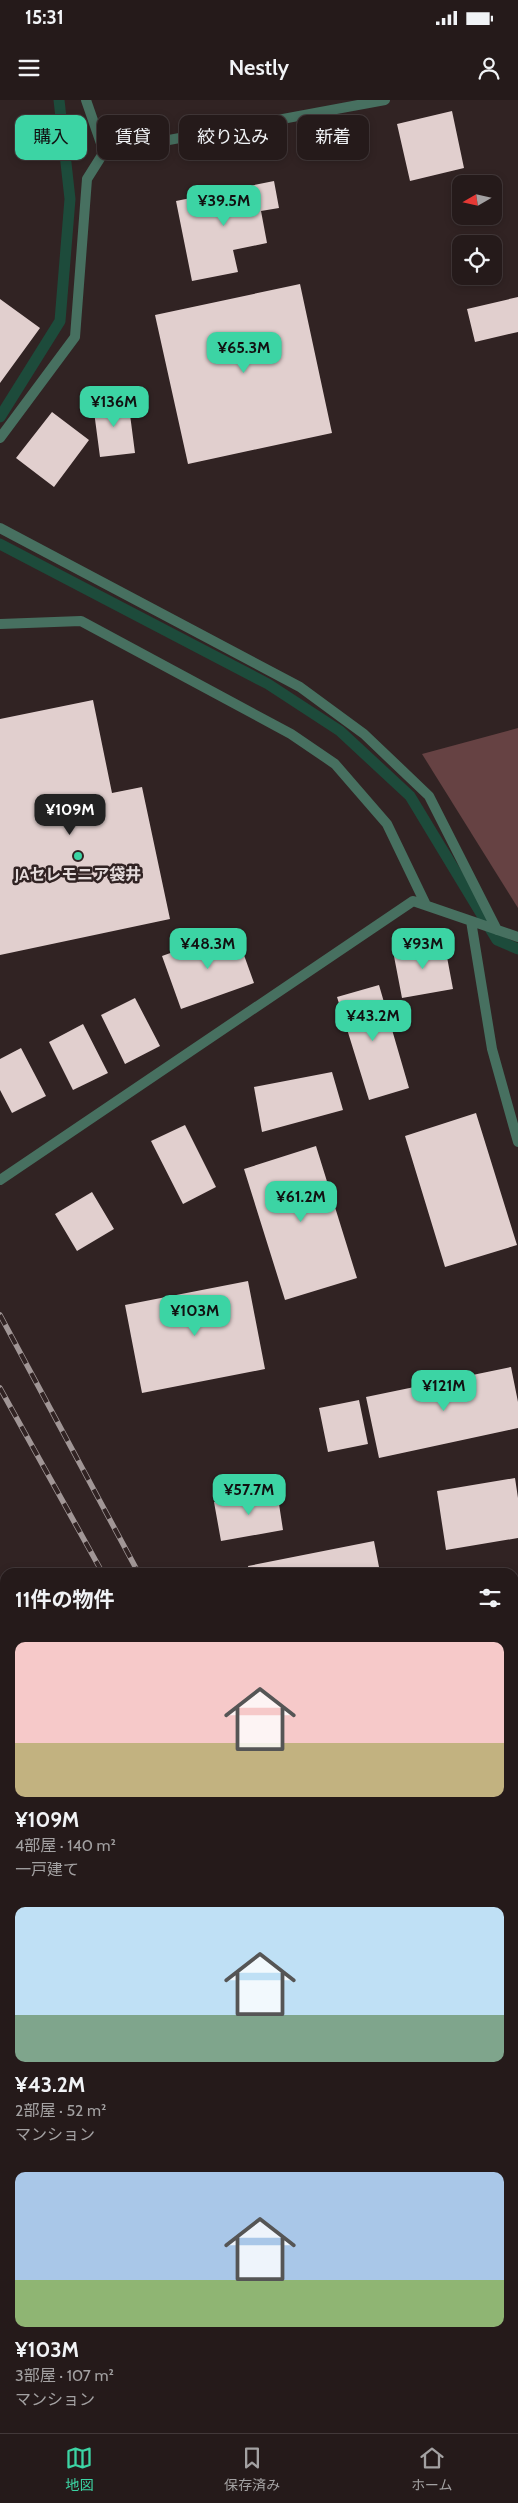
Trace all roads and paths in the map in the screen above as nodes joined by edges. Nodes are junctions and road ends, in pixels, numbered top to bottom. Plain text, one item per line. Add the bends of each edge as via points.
1 (86, 100) edge
2 (385, 100) edge
3 (97, 132) edge
4 (169, 140) edge
5 (99, 160) edge
6 (0, 438) edge
7 (0, 528) edge
8 (0, 624) edge
9 (426, 905) junction
10 (472, 921) junction
11 (497, 930) junction
12 (518, 937) edge
13 (518, 1142) edge
14 (0, 1180) edge

1 - 3 street
2 - 4 street
5 - 6 street via 87,179 75,337
7 - 11 street via 300,687 364,734 429,796
8 - 9 street via 81,621 291,734 334,764 386,824
9 - 10 street
9 - 14 street via 413,901
10 - 11 street
10 - 13 street via 492,1048
11 - 12 street

